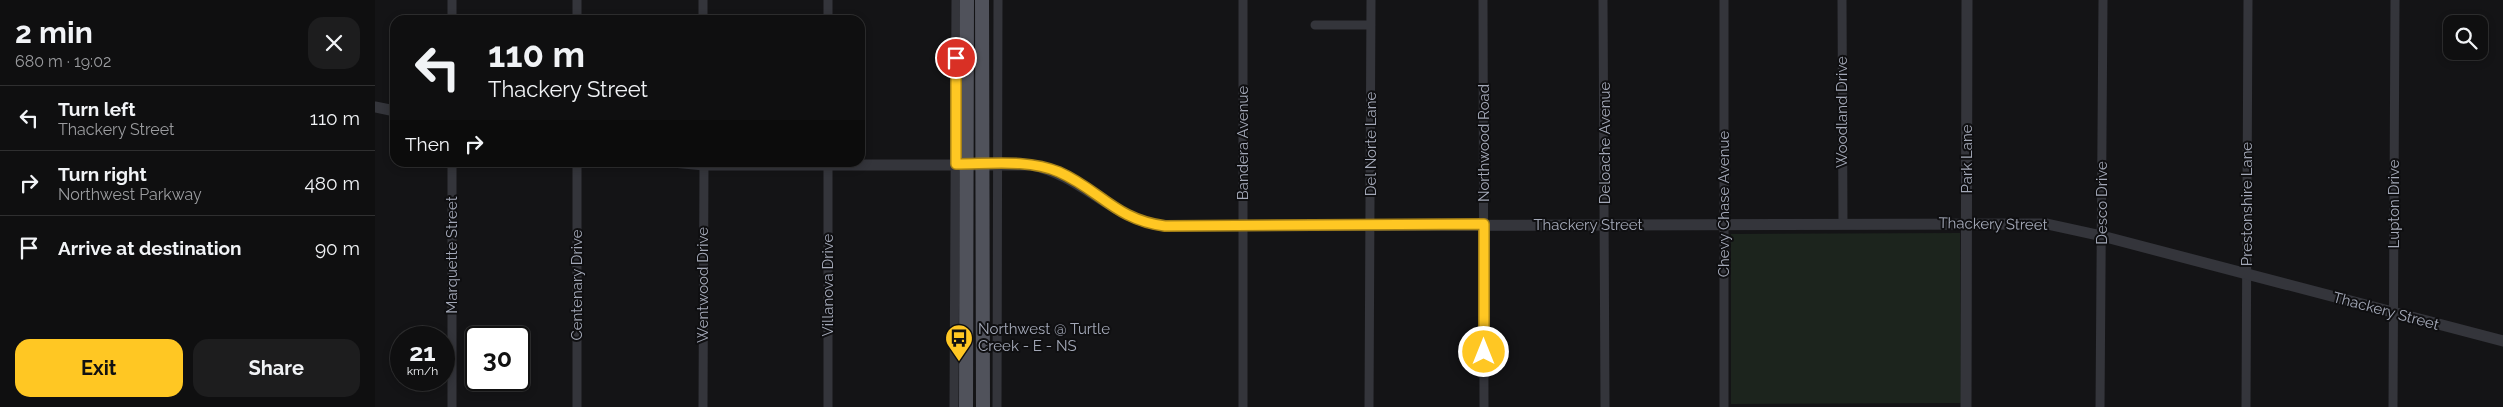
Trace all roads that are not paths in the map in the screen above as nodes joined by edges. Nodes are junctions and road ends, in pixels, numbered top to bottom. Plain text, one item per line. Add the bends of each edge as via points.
1 (452, 0) edge
2 (577, 0) edge
3 (703, 0) edge
4 (828, 0) edge
5 (956, 0) edge
6 (967, 0) edge
7 (982, 0) edge
8 (998, 0) edge
9 (1243, 0) edge
10 (1371, 0) edge
11 (1483, 0) edge
12 (1603, 0) edge
13 (1724, 0) edge
14 (1842, 0) edge
15 (1967, 0) edge
16 (2103, 0) edge
17 (2248, 0) edge
18 (2395, 0) edge
19 (452, 15) edge
20 (577, 15) edge
21 (703, 15) edge
22 (828, 15) edge
23 (1315, 26) dead end
24 (1371, 26) junction
25 (375, 107) edge
26 (390, 110) edge
27 (865, 164) edge
28 (962, 164) junction
29 (982, 164) junction
30 (998, 164) junction
31 (452, 167) edge
32 (577, 167) edge
33 (704, 167) edge
34 (828, 167) edge
35 (1371, 224) junction
36 (1484, 224) junction
37 (1724, 224) junction
38 (1843, 224) junction
39 (1967, 224) junction
40 (1244, 225) junction
41 (1605, 225) junction
42 (2102, 236) junction
43 (2247, 274) junction
44 (2394, 312) junction
45 (2503, 341) edge
46 (452, 407) edge
47 (577, 407) edge
48 (703, 407) edge
49 (828, 407) edge
50 (954, 407) edge
51 (966, 407) edge
52 (983, 407) edge
53 (997, 407) edge
54 (1243, 407) edge
55 (1369, 407) edge
56 (1484, 407) edge
57 (1605, 407) edge
58 (1724, 407) edge
59 (1966, 407) edge
60 (2100, 407) edge
61 (2246, 407) edge
62 (2393, 407) edge

1 - 19 street
2 - 20 street
3 - 21 street
4 - 22 street
5 - 28 street
6 - 28 main road
7 - 29 main road
8 - 30 street
9 - 40 street, Bandera Avenue
10 - 24 street, Del Norte Lane
11 - 36 street, Northwood Road
12 - 41 street, Deloache Avenue
13 - 37 street, Chevy Chase Avenue
14 - 38 street, Woodland Drive
15 - 39 street, Park Lane
16 - 42 street, Desco Drive
17 - 43 street, Prestonshire Lane
18 - 44 street, Lupton Drive
23 - 24 street
24 - 35 street, Del Norte Lane
25 - 26 street
27 - 28 street, Thackery Street
28 - 29 street, Thackery Street
28 - 50 street
28 - 51 main road
29 - 30 street, Thackery Street
29 - 52 main road
30 - 40 street, Thackery Street via 1031,165 1060,173 1119,212 1152,224
30 - 53 street
31 - 46 street, Marquette Street
32 - 47 street, Centenary Drive
33 - 48 street, Wentwood Drive
34 - 49 street, Villanova Drive
35 - 36 street, Thackery Street
35 - 40 street, Thackery Street
35 - 55 street, Del Norte Lane
36 - 41 street, Thackery Street
36 - 56 street, Northwood Road
37 - 38 street, Thackery Street
37 - 41 street, Thackery Street
37 - 58 street, Chevy Chase Avenue
38 - 39 street, Thackery Street
39 - 42 street, Thackery Street via 2047,224
39 - 59 street, Park Lane
40 - 54 street, Bandera Avenue
41 - 57 street, Deloache Avenue
42 - 43 street, Thackery Street
42 - 60 street, Desco Drive
43 - 44 street, Thackery Street
43 - 61 street, Prestonshire Lane
44 - 45 street, Thackery Street
44 - 62 street, Lupton Drive

